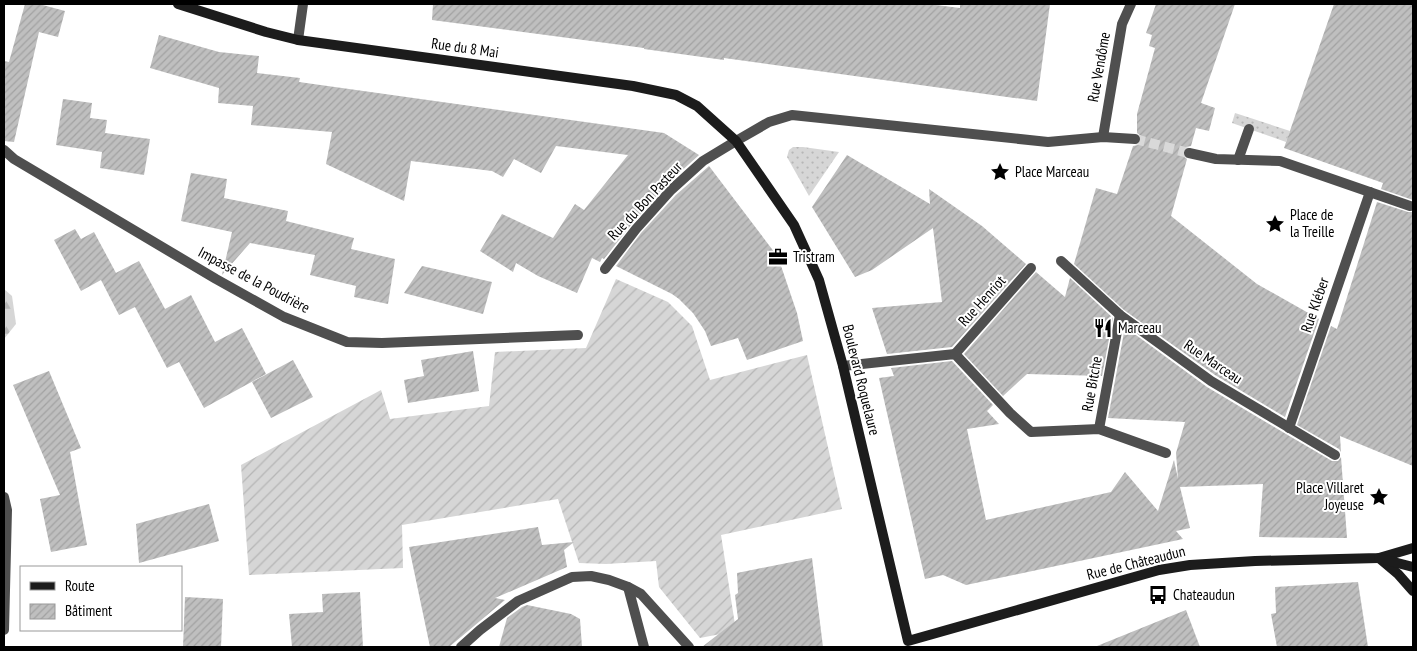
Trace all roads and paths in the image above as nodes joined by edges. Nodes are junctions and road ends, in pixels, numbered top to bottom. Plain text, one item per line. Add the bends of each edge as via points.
1 (178, 4) edge
2 (303, 4) edge
3 (1131, 4) edge
4 (298, 40) junction
5 (1249, 129) dead end
6 (1103, 137) junction
7 (1135, 138) tunnel mouth
8 (736, 141) junction
9 (4, 150) edge
10 (1188, 153) tunnel mouth
11 (1238, 160) junction
12 (1370, 192) junction
13 (1410, 206) dead end
14 (1061, 260) dead end
15 (1031, 268) dead end
16 (605, 269) dead end
17 (1120, 314) junction
18 (578, 335) dead end
19 (956, 354) junction
20 (844, 366) junction
21 (1289, 428) junction
22 (1099, 429) junction
23 (1166, 453) dead end
24 (1335, 455) dead end
25 (4, 497) edge
26 (1413, 548) edge
27 (1379, 558) junction
28 (1413, 567) edge
29 (628, 586) junction
30 (1413, 591) edge
31 (4, 630) edge
32 (908, 644) edge
33 (461, 647) edge
34 (644, 647) edge
35 (689, 647) edge

1 - 4 street, Rue du 8 Mai
2 - 4 street
3 - 6 street, Rue Vendôme via 1122,24
4 - 8 street, Rue du 8 Mai via 633,86 676,95 697,106
5 - 11 street
6 - 7 street
6 - 8 street via 1048,142 792,115 769,122
8 - 16 street, Rue du Bon Pasteur via 703,161 671,190
8 - 20 street, Boulevard Roquelaure via 794,225 819,280
9 - 18 street, Impasse de la Poudrière via 216,279 284,317 347,342
10 - 11 street
11 - 12 street via 1280,161
12 - 13 street
12 - 21 street, Rue Kléber
14 - 17 street, Rue Marceau
15 - 19 street, Rue Henriot
17 - 21 street, Rue Marceau via 1211,381
17 - 22 street, Rue Bitche
19 - 20 street
19 - 22 street via 1031,432
20 - 32 street, Boulevard Roquelaure
21 - 24 street, Rue Marceau
22 - 23 street
25 - 31 street via 8,510
26 - 27 street
27 - 28 street
27 - 30 street
27 - 32 street, Rue de Châteaudun via 1180,566
29 - 33 street via 591,576 572,577 518,601
29 - 34 street
29 - 35 street via 641,594

